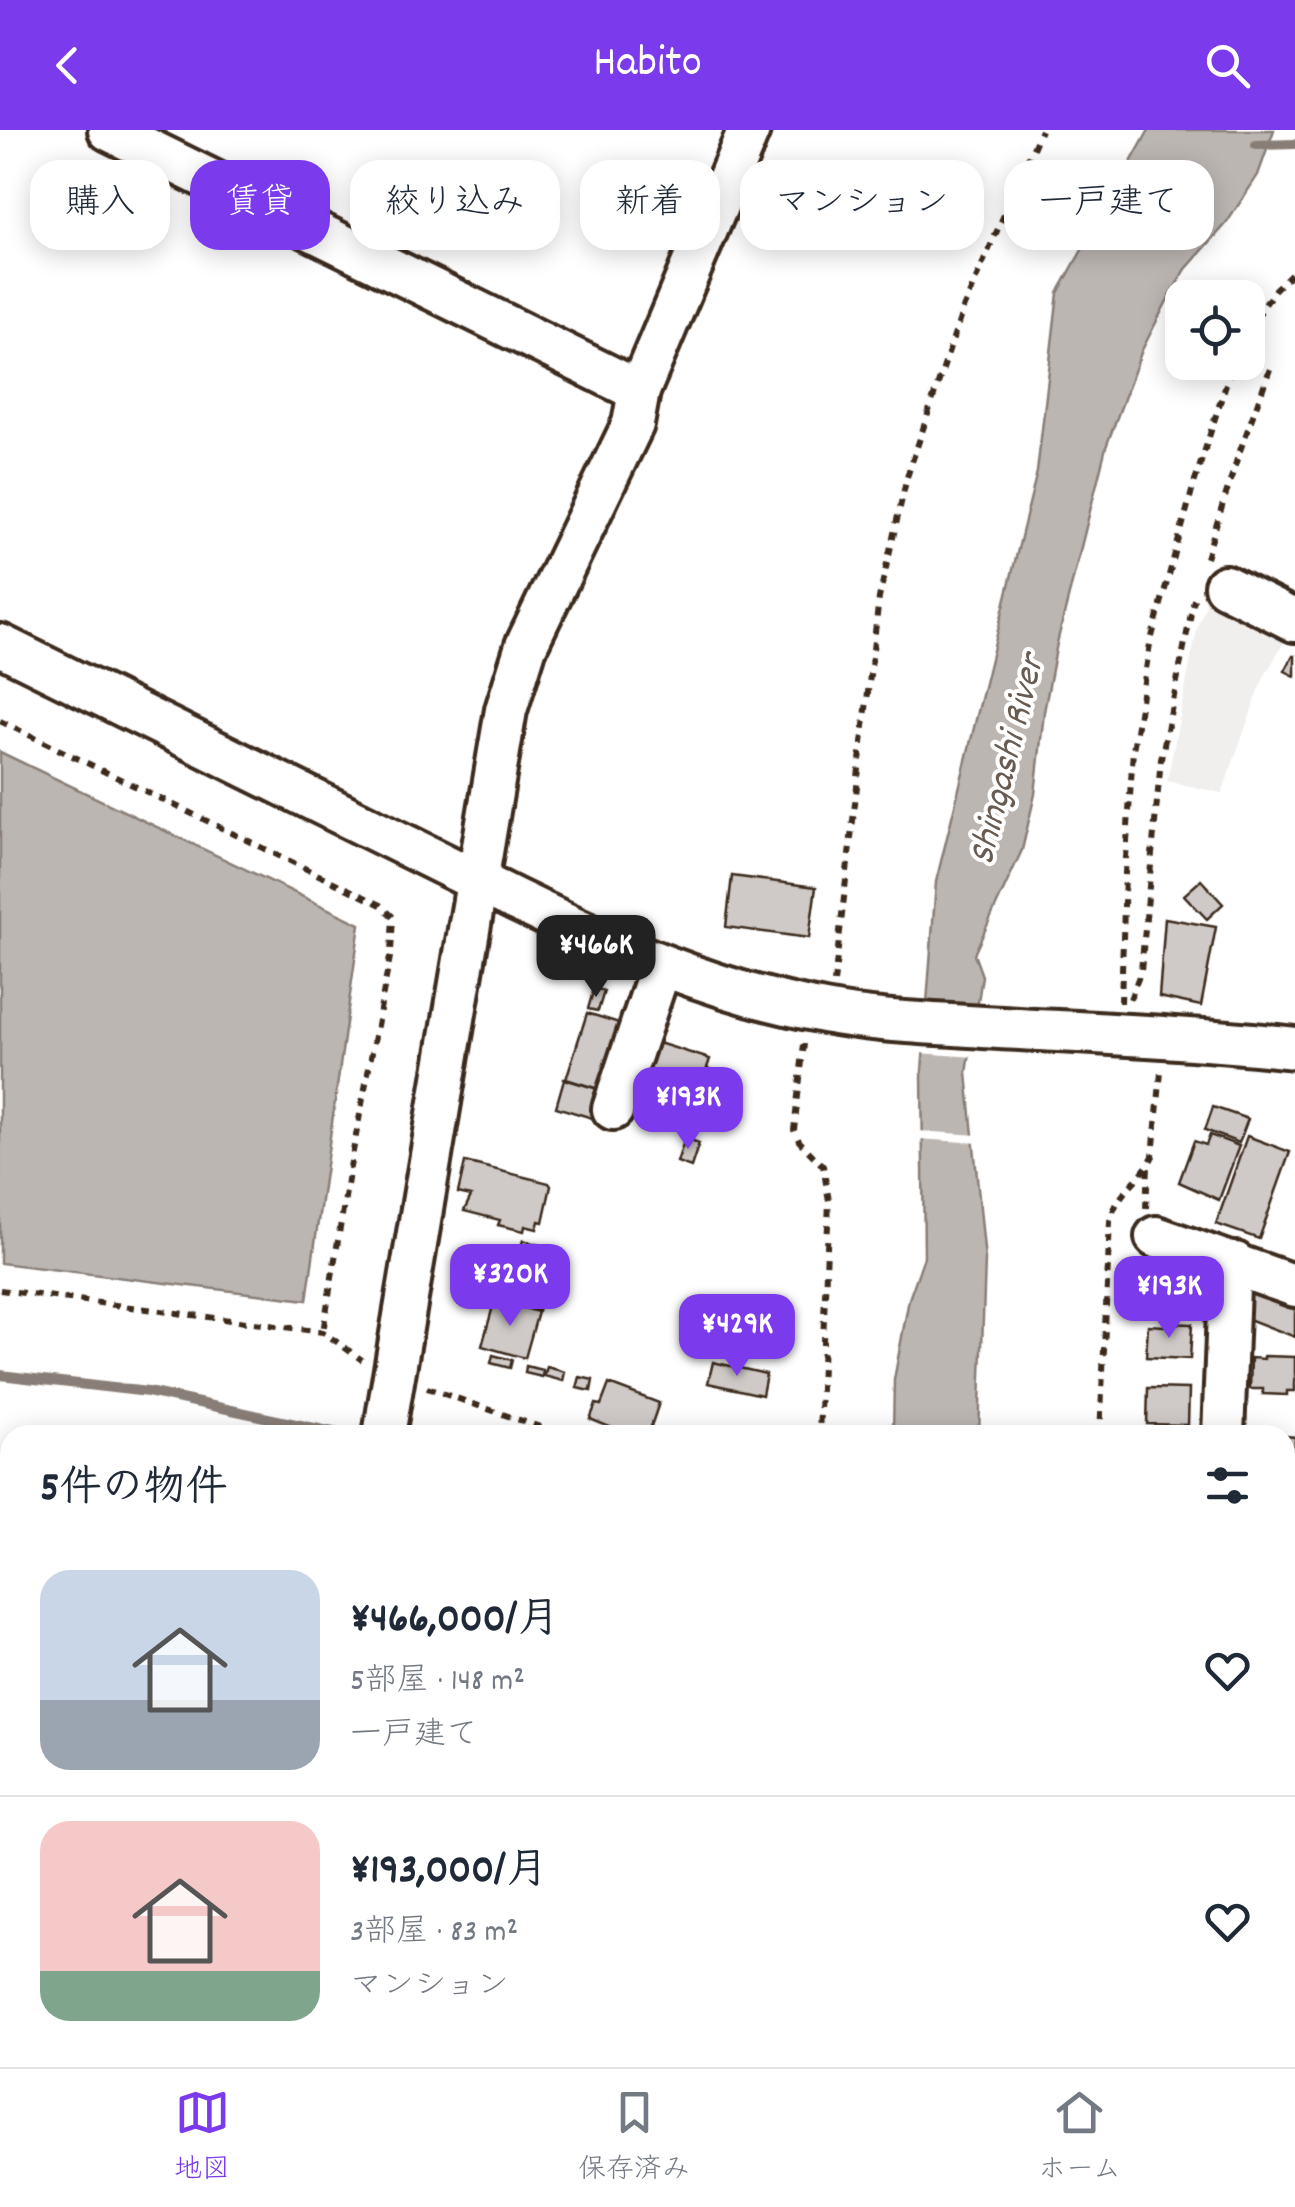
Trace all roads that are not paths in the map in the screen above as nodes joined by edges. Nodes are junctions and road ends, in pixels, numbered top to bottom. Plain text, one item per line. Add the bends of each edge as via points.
1 (109, 130) edge
2 (749, 130) edge
3 (639, 391) junction
4 (1208, 583) road end
5 (1295, 621) edge
6 (0, 645) edge
7 (478, 882) junction
8 (661, 966) junction
9 (1295, 1048) edge
10 (614, 1110) dead end
11 (1156, 1236) dead end
12 (1235, 1263) junction
13 (1295, 1286) edge
14 (387, 1425) edge
15 (1223, 1425) edge

1 - 3 street
2 - 3 street
3 - 7 street via 633,424 526,646 506,710
4 - 5 street
6 - 7 street
7 - 8 street
7 - 14 street via 402,1383
8 - 9 street via 766,999 838,1003 888,1020 1114,1024
8 - 10 street
11 - 12 street
12 - 13 street
12 - 15 street

